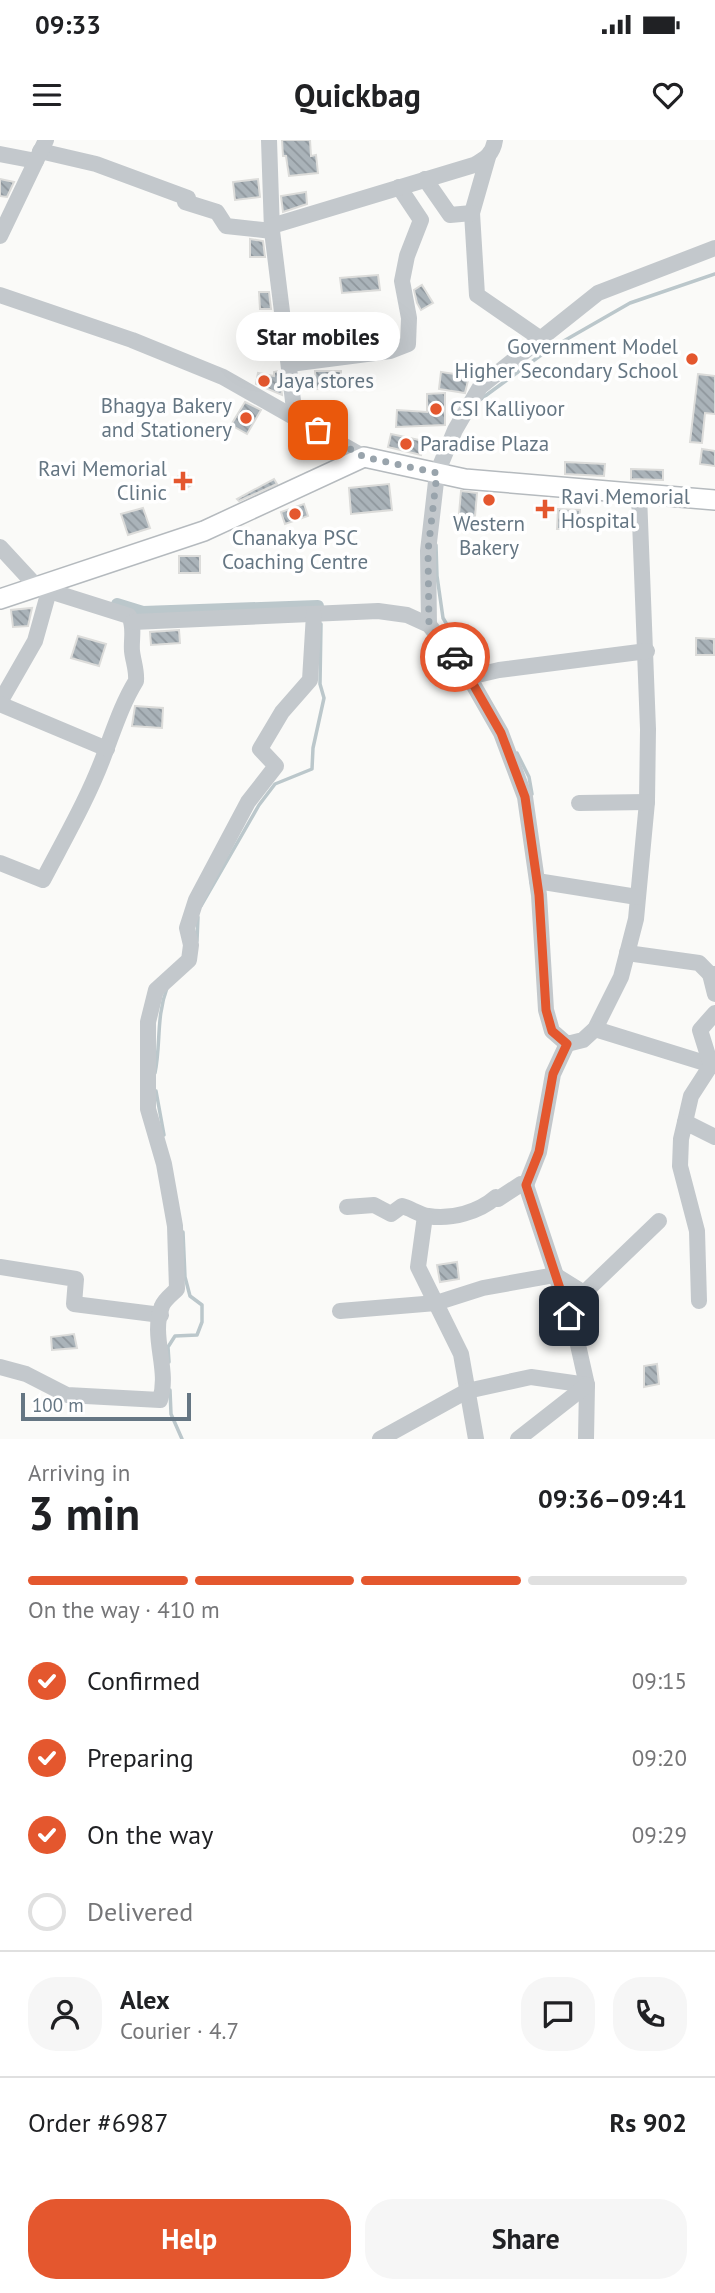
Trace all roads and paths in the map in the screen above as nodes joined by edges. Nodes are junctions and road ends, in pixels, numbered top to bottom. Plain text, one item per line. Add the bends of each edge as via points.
1 (269, 140) edge
2 (495, 140) edge
3 (41, 151) edge
4 (0, 155) edge
5 (488, 157) junction
6 (425, 179) junction
7 (400, 187) junction
8 (472, 213) junction
9 (272, 231) junction
10 (0, 236) edge
11 (715, 248) edge
12 (0, 295) edge
13 (541, 339) junction
14 (290, 364) junction
15 (295, 417) junction
16 (364, 457) junction
17 (437, 473) junction
18 (639, 495) junction
19 (715, 500) edge
20 (0, 547) edge
21 (43, 589) junction
22 (0, 599) edge
23 (314, 614) junction
24 (132, 622) junction
25 (429, 625) junction
26 (646, 651) junction
27 (474, 676) junction
28 (0, 703) edge
29 (107, 750) junction
30 (647, 802) junction
31 (579, 803) dead end
32 (0, 863) edge
33 (543, 882) junction
34 (638, 897) junction
35 (627, 953) junction
36 (713, 974) edge
37 (715, 994) edge
38 (715, 1013) edge
39 (582, 1038) junction
40 (710, 1068) edge
41 (685, 1122) junction
42 (715, 1137) edge
43 (526, 1185) junction
44 (347, 1207) dead end
45 (425, 1216) junction
46 (659, 1220) dead end
47 (0, 1267) edge
48 (555, 1275) junction
49 (699, 1301) dead end
50 (436, 1303) junction
51 (340, 1311) dead end
52 (161, 1315) junction
53 (0, 1367) edge
54 (587, 1385) junction
55 (467, 1391) junction
56 (380, 1439) edge
57 (476, 1439) edge
58 (518, 1439) edge
59 (586, 1439) edge

1 - 9 street
2 - 5 street
3 - 4 street
3 - 9 street via 96,164 188,198 185,202 217,212 226,226
3 - 10 street
5 - 6 street
5 - 8 street
6 - 7 street
6 - 8 street via 450,215
7 - 9 street via 275,225
7 - 14 street via 421,220 402,281 408,344 390,351
8 - 13 street via 477,295
9 - 14 street
11 - 13 street via 598,293
12 - 15 street via 223,377
13 - 17 street via 480,387
14 - 15 street
15 - 16 street
16 - 17 main road
16 - 21 main road via 204,531
17 - 18 main road
17 - 25 street via 428,551
18 - 19 main road
18 - 26 street
20 - 21 street
21 - 22 main road
21 - 24 street via 129,616
21 - 28 street via 34,641
23 - 24 street
23 - 25 street via 378,611 407,615
23 - 52 street via 310,680 282,712 260,749 276,766 248,802 197,900 187,928 189,960 156,990 148,1022 148,1109 175,1226 177,1289 162,1304
24 - 29 street via 136,681
25 - 27 street
26 - 27 street
26 - 30 street
27 - 33 street via 525,797
28 - 29 street
29 - 32 street via 43,880
30 - 31 street
30 - 34 street
33 - 34 street
33 - 39 street via 546,1010 552,1031
34 - 35 street
35 - 36 street via 699,962
35 - 39 street via 621,977
36 - 37 street
38 - 40 street via 700,1030
39 - 40 street
39 - 43 street via 553,1074 539,1152
40 - 41 street via 691,1096
41 - 42 street
41 - 49 street via 680,1166 697,1231
43 - 45 street via 458,1216
43 - 48 street
44 - 45 street via 374,1205 391,1213 402,1206
45 - 50 street via 418,1267
46 - 48 street via 584,1293
47 - 52 street via 76,1279 74,1304
48 - 50 street via 483,1288
48 - 54 street
50 - 51 street
50 - 55 street via 461,1354
52 - 53 street via 157,1340 162,1354 160,1400 67,1395 26,1374
54 - 55 street via 531,1377
54 - 58 street
54 - 59 street
55 - 56 street
55 - 57 street

